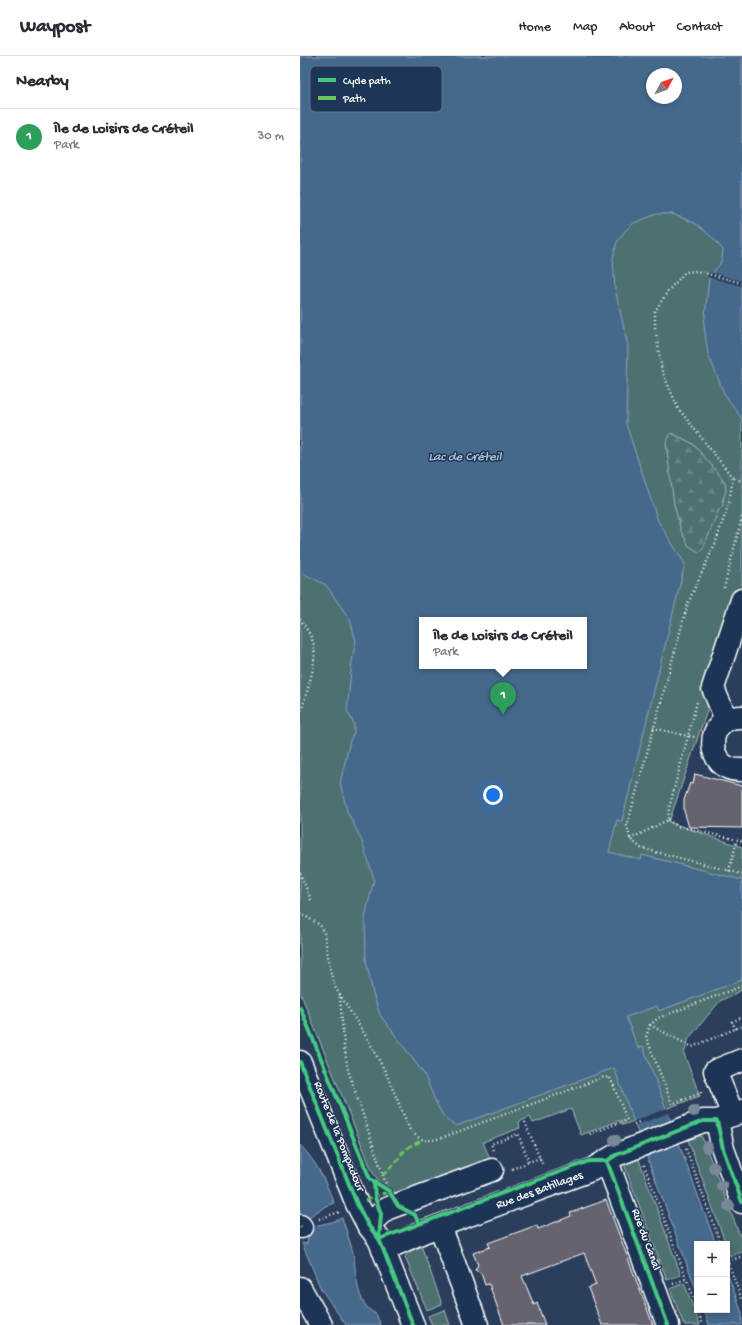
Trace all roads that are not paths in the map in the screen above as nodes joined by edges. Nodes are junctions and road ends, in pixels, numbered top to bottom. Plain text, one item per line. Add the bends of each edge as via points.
1 (742, 600) edge
2 (734, 718) edge
3 (727, 771) edge
4 (742, 1060) edge
5 (300, 1062) edge
6 (305, 1090) edge
7 (731, 1116) edge
8 (607, 1161) junction
9 (498, 1164) road end
10 (742, 1202) edge
11 (368, 1225) junction
12 (440, 1226) junction
13 (383, 1250) junction
14 (300, 1288) edge
15 (321, 1325) edge
16 (413, 1325) edge
17 (477, 1325) edge
18 (668, 1325) edge

1 - 2 street via 713,688
2 - 3 street via 721,724 713,739 714,751
4 - 7 street via 716,1071
5 - 6 street, Route de la Pompadour
6 - 11 street, Route de la Pompadour
7 - 8 street, Rue des Batillages via 703,1121 682,1139 640,1154 616,1154
7 - 10 street via 723,1149
8 - 12 street, Rue des Batillages via 591,1170
8 - 18 street, Rue du Canal
9 - 11 street via 386,1209
11 - 13 street, Route de la Pompadour via 379,1239
12 - 13 street, Rue des Batillages
12 - 17 street
13 - 16 street, Route de la Pompadour
14 - 15 street

